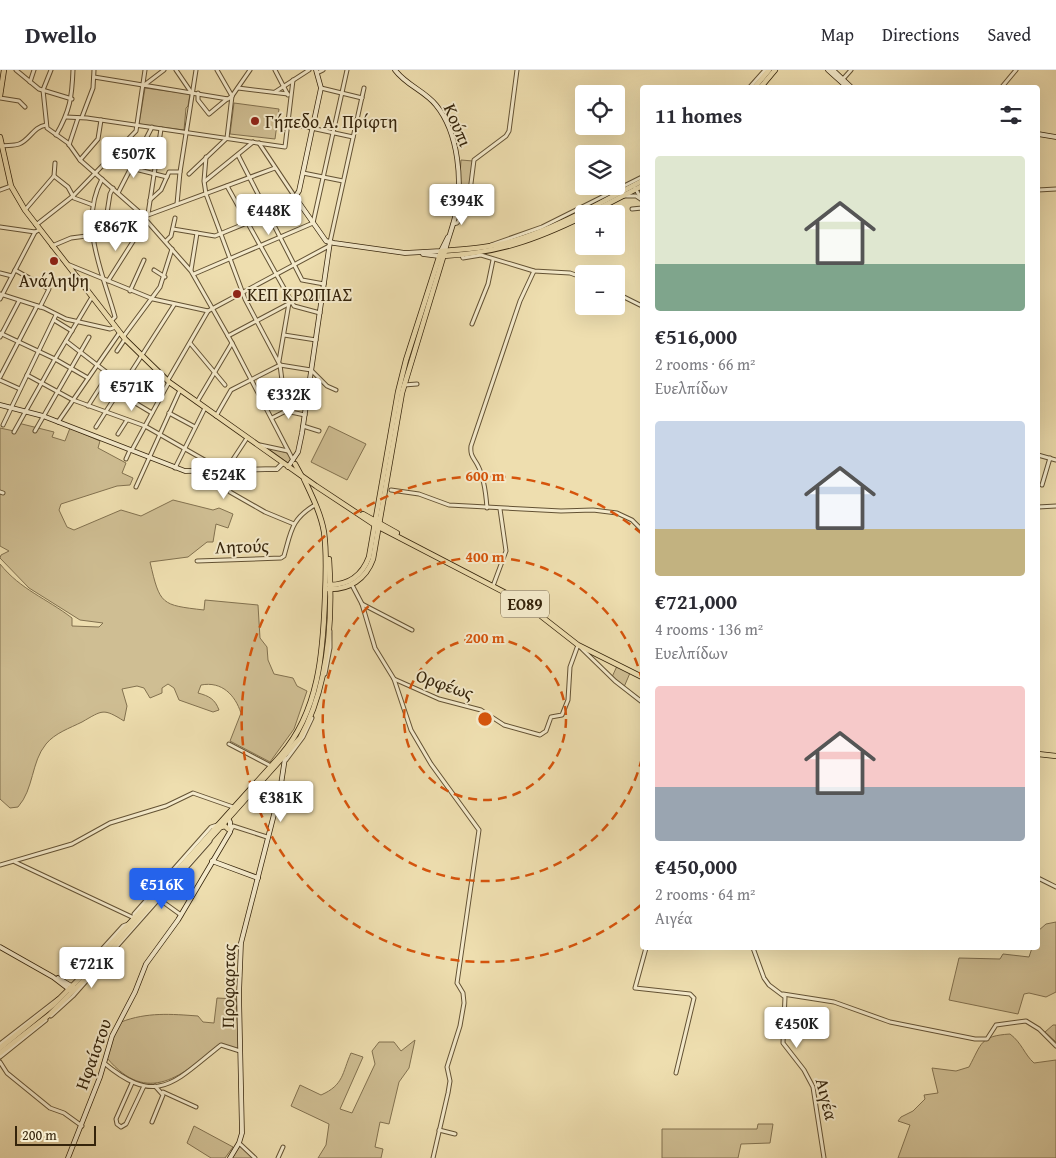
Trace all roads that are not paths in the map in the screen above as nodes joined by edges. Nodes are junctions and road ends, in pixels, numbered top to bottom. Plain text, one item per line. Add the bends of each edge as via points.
1 (4, 70) edge
2 (16, 70) edge
3 (34, 70) edge
4 (51, 70) edge
5 (73, 70) edge
6 (94, 70) edge
7 (145, 70) edge
8 (164, 70) edge
9 (176, 70) edge
10 (196, 70) edge
11 (218, 70) edge
12 (250, 70) edge
13 (274, 70) edge
14 (309, 70) edge
15 (323, 70) edge
16 (347, 70) edge
17 (395, 70) edge
18 (517, 70) edge
19 (764, 70) edge
20 (768, 70) edge
21 (775, 70) edge
22 (828, 70) edge
23 (833, 70) edge
24 (851, 70) edge
25 (1016, 70) edge
26 (317, 72) edge
27 (94, 77) junction
28 (843, 79) junction
29 (293, 80) junction
30 (30, 82) junction
31 (752, 85) edge
32 (756, 85) edge
33 (762, 85) edge
34 (846, 85) edge
35 (848, 85) edge
36 (1004, 85) edge
37 (142, 86) junction
38 (283, 86) junction
39 (238, 88) junction
40 (321, 88) junction
41 (364, 88) dead end
42 (43, 90) junction
43 (192, 92) junction
44 (274, 92) junction
45 (198, 94) junction
46 (288, 94) junction
47 (342, 94) junction
48 (0, 96) edge
49 (230, 98) junction
50 (362, 98) junction
51 (72, 99) junction
52 (291, 100) junction
53 (25, 107) dead end
54 (66, 117) junction
55 (80, 118) junction
56 (101, 120) junction
57 (288, 123) junction
58 (46, 125) junction
59 (138, 125) junction
60 (152, 127) junction
61 (312, 128) junction
62 (161, 129) junction
63 (186, 133) junction
64 (333, 133) junction
65 (1040, 134) edge
66 (56, 135) junction
67 (0, 137) edge
68 (353, 137) junction
69 (227, 138) junction
70 (1056, 138) edge
71 (252, 142) junction
72 (259, 143) junction
73 (1, 146) edge
74 (69, 146) junction
75 (114, 153) junction
76 (238, 155) junction
77 (206, 157) junction
78 (80, 160) junction
79 (55, 164) dead end
80 (131, 168) junction
81 (275, 168) junction
82 (180, 172) junction
83 (95, 173) junction
84 (303, 173) junction
85 (189, 174) dead end
86 (154, 175) junction
87 (54, 176) junction
88 (167, 177) junction
89 (322, 177) junction
90 (249, 178) junction
91 (640, 178) edge
92 (102, 180) junction
93 (204, 181) junction
94 (343, 181) junction
95 (640, 183) edge
96 (11, 186) junction
97 (227, 186) junction
98 (640, 186) edge
99 (113, 188) junction
100 (634, 188) junction
101 (0, 190) edge
102 (1040, 190) edge
103 (1056, 191) edge
104 (118, 193) junction
105 (206, 194) junction
106 (73, 196) junction
107 (624, 196) junction
108 (295, 197) junction
109 (640, 197) edge
110 (640, 199) edge
111 (150, 200) junction
112 (298, 202) junction
113 (176, 204) junction
114 (93, 205) junction
115 (606, 205) edge
116 (640, 208) edge
117 (632, 209) dead end
118 (25, 210) junction
119 (268, 214) junction
120 (146, 218) junction
121 (175, 218) dead end
122 (575, 220) edge
123 (107, 222) junction
124 (247, 223) junction
125 (313, 223) junction
126 (453, 224) junction
127 (0, 227) edge
128 (37, 229) junction
129 (140, 229) junction
130 (173, 229) junction
131 (122, 230) junction
132 (104, 232) junction
133 (197, 233) junction
134 (92, 234) junction
135 (221, 234) junction
136 (280, 237) junction
137 (166, 241) junction
138 (329, 244) junction
139 (260, 245) junction
140 (52, 246) junction
141 (489, 246) junction
142 (172, 248) junction
143 (442, 253) junction
144 (461, 254) junction
145 (450, 256) junction
146 (230, 258) junction
147 (144, 260) dead end
148 (493, 260) junction
149 (65, 263) junction
150 (441, 265) junction
151 (294, 266) junction
152 (16, 270) junction
153 (154, 270) dead end
154 (534, 271) junction
155 (0, 273) edge
156 (192, 273) junction
157 (575, 275) edge
158 (12, 276) junction
159 (277, 276) junction
160 (165, 277) junction
161 (106, 282) junction
162 (324, 284) junction
163 (130, 291) junction
164 (243, 293) junction
165 (1, 294) edge
166 (92, 298) junction
167 (625, 298) edge
168 (0, 299) edge
169 (153, 299) junction
170 (19, 301) junction
171 (290, 303) junction
172 (174, 304) junction
173 (640, 305) edge
174 (38, 306) junction
175 (213, 309) junction
176 (208, 312) junction
177 (320, 314) junction
178 (56, 315) junction
179 (54, 320) junction
180 (78, 321) junction
181 (111, 321) junction
182 (256, 321) junction
183 (472, 324) dead end
184 (116, 328) junction
185 (72, 330) junction
186 (120, 332) junction
187 (1, 335) edge
188 (284, 335) junction
189 (228, 336) junction
190 (89, 337) dead end
191 (124, 338) junction
192 (66, 340) junction
193 (316, 340) junction
194 (19, 342) junction
195 (190, 343) junction
196 (232, 343) junction
197 (40, 351) junction
198 (117, 351) dead end
199 (80, 352) junction
200 (140, 356) junction
201 (55, 358) junction
202 (279, 363) junction
203 (97, 364) junction
204 (71, 368) junction
205 (156, 370) junction
206 (311, 370) junction
207 (215, 373) junction
208 (27, 375) junction
209 (88, 378) junction
210 (0, 379) edge
211 (252, 379) junction
212 (168, 381) junction
213 (42, 383) junction
214 (102, 384) dead end
215 (417, 384) dead end
216 (225, 385) dead end
217 (404, 385) junction
218 (121, 388) junction
219 (20, 389) junction
220 (180, 390) junction
221 (336, 390) dead end
222 (57, 392) junction
223 (73, 400) junction
224 (197, 402) junction
225 (136, 404) junction
226 (0, 405) edge
227 (88, 406) junction
228 (11, 408) junction
229 (205, 408) junction
230 (26, 411) junction
231 (286, 411) junction
232 (106, 412) junction
233 (152, 413) junction
234 (169, 413) junction
235 (304, 415) junction
236 (43, 416) junction
237 (216, 416) junction
238 (272, 418) junction
239 (127, 420) junction
240 (58, 422) junction
241 (3, 425) dead end
242 (145, 426) junction
243 (303, 426) junction
244 (96, 427) dead end
245 (195, 427) junction
246 (35, 430) dead end
247 (319, 431) dead end
248 (14, 432) dead end
249 (118, 434) dead end
250 (159, 434) junction
251 (247, 438) junction
252 (255, 444) junction
253 (184, 448) junction
254 (131, 450) junction
255 (289, 452) junction
256 (1040, 456) edge
257 (149, 457) junction
258 (1050, 458) junction
259 (126, 459) dead end
260 (1056, 460) edge
261 (294, 462) junction
262 (283, 463) junction
263 (290, 468) junction
264 (175, 469) junction
265 (224, 470) junction
266 (303, 477) junction
267 (1042, 486) dead end
268 (136, 487) dead end
269 (391, 490) dead end
270 (316, 505) junction
271 (1056, 506) edge
272 (1040, 507) edge
273 (487, 508) junction
274 (500, 509) junction
275 (294, 524) junction
276 (377, 524) junction
277 (640, 528) edge
278 (323, 531) junction
279 (197, 561) dead end
280 (330, 574) junction
281 (342, 584) junction
282 (352, 585) junction
283 (493, 586) junction
284 (328, 587) junction
285 (338, 590) junction
286 (329, 597) junction
287 (362, 604) junction
288 (412, 630) dead end
289 (578, 645) junction
290 (640, 676) edge
291 (394, 679) junction
292 (640, 700) edge
293 (229, 744) dead end
294 (1040, 754) edge
295 (1056, 756) edge
296 (285, 759) junction
297 (272, 766) junction
298 (256, 788) junction
299 (278, 799) junction
300 (233, 808) junction
301 (227, 818) junction
302 (219, 826) junction
303 (228, 832) junction
304 (267, 837) junction
305 (212, 861) junction
306 (15, 862) junction
307 (0, 865) edge
308 (258, 878) junction
309 (1040, 879) edge
310 (1056, 887) edge
311 (163, 902) dead end
312 (181, 915) junction
313 (134, 918) junction
314 (0, 947) edge
315 (109, 948) junction
316 (645, 950) edge
317 (753, 950) edge
318 (95, 969) junction
319 (72, 989) junction
320 (783, 994) junction
321 (61, 998) junction
322 (29, 1032) junction
323 (0, 1044) edge
324 (1056, 1046) edge
325 (0, 1048) edge
326 (241, 1051) junction
327 (0, 1055) edge
328 (0, 1062) edge
329 (104, 1063) junction
330 (676, 1073) dead end
331 (132, 1083) junction
332 (144, 1086) junction
333 (154, 1086) junction
334 (162, 1092) junction
335 (196, 1107) dead end
336 (152, 1122) dead end
337 (82, 1126) junction
338 (439, 1130) junction
339 (455, 1134) dead end
340 (239, 1143) junction
341 (284, 1147) dead end
342 (68, 1158) edge
343 (230, 1158) edge
344 (255, 1158) edge
345 (278, 1158) edge
346 (433, 1158) edge
347 (824, 1158) edge

1 - 48 main road
2 - 30 street
3 - 30 street
4 - 42 street
5 - 51 street
6 - 27 street
7 - 37 street
8 - 37 street
9 - 43 street
10 - 43 street
11 - 49 street
12 - 39 street
13 - 38 street
14 - 29 street
15 - 26 street
16 - 47 street
17 - 126 street, Κούπι via 435,104 455,143 457,179
18 - 126 street via 509,131 474,160 465,213 458,223
19 - 31 street
20 - 32 main road
21 - 33 main road
22 - 34 street
23 - 28 street
24 - 28 street
25 - 36 street
26 - 40 street
27 - 37 street
27 - 55 street via 93,88
28 - 35 street
29 - 38 street
29 - 52 street
30 - 42 street
37 - 43 street
37 - 59 street
38 - 44 street
38 - 46 street
39 - 44 street
39 - 49 street
40 - 47 street
40 - 61 street
41 - 50 street
42 - 51 street
42 - 58 street
43 - 45 street
43 - 63 street
44 - 46 street
45 - 49 street
45 - 49 street via 198,100 209,114
46 - 52 street
47 - 50 street
47 - 64 street
48 - 53 street via 19,101
49 - 69 street
50 - 68 street
51 - 54 street
52 - 57 street
54 - 55 street
54 - 66 street
55 - 56 street
55 - 74 street
56 - 59 street
56 - 78 street via 98,139
57 - 61 street
57 - 72 street via 285,146
58 - 66 street
58 - 73 street via 38,126 25,141
59 - 60 street
59 - 75 street
60 - 62 street
60 - 80 street
61 - 64 street
61 - 84 street
62 - 63 street
62 - 86 street
63 - 69 street
63 - 82 street
64 - 68 street
64 - 89 street
65 - 70 street
66 - 74 street
67 - 73 main road, ΕΟ89
68 - 94 street
69 - 71 street
69 - 77 street
71 - 72 street
71 - 76 street
72 - 81 street
73 - 96 main road, ΕΟ89
74 - 78 street
75 - 80 street
75 - 83 street
76 - 90 street
76 - 93 street
77 - 85 street
77 - 93 street
78 - 83 street
79 - 87 street
80 - 86 street
80 - 104 street
81 - 90 street
81 - 108 street
82 - 88 street via 170,172
82 - 113 street
83 - 92 street
83 - 106 street
84 - 89 street
84 - 108 street
86 - 88 street
86 - 111 street
87 - 106 street via 68,187
87 - 118 street
88 - 111 street via 162,190
89 - 94 street
89 - 125 street
90 - 97 street
90 - 119 street
91 - 141 street via 542,227
92 - 99 street
92 - 114 street
93 - 105 street
94 - 138 street
95 - 100 main road
96 - 101 street
96 - 118 main road, ΕΟ89
97 - 105 street
97 - 124 street
98 - 100 main road
99 - 104 street
99 - 123 street
100 - 107 main road
100 - 109 street
100 - 141 main road via 539,232
102 - 103 street
104 - 120 street
105 - 113 street
105 - 135 street
106 - 114 street
106 - 128 street
107 - 110 street
107 - 115 main road
108 - 112 street
111 - 120 street
112 - 119 street
112 - 125 street
113 - 120 street
114 - 134 street
116 - 117 street
118 - 128 main road, ΕΟ89
119 - 124 street
119 - 136 street
120 - 129 street
120 - 137 street
121 - 130 street
122 - 144 main road via 524,243
123 - 131 street
123 - 132 street
124 - 135 street
124 - 139 street
125 - 136 street
125 - 138 street
126 - 143 street, Κούπι
127 - 128 street
128 - 140 main road, ΕΟ89
128 - 152 street
129 - 131 street
129 - 161 street
130 - 133 street
130 - 137 street
131 - 132 street
132 - 134 street
133 - 135 street
133 - 156 street
134 - 140 street via 62,240
134 - 161 street
135 - 146 street
136 - 139 street
136 - 151 street
137 - 142 street
138 - 143 street
138 - 151 street
138 - 162 street
139 - 146 street
139 - 159 street
140 - 149 main road, ΕΟ89
141 - 143 main road
142 - 156 street
142 - 160 street
143 - 145 main road
143 - 150 main road
143 - 276 main road via 398,392
144 - 145 main road
144 - 148 street via 463,258 481,255
145 - 150 main road
146 - 156 street
146 - 164 street
147 - 163 street
148 - 154 street
148 - 183 street via 488,284
149 - 161 street
149 - 166 main road, ΕΟ89
150 - 217 main road
151 - 159 street
151 - 162 street via 304,281
152 - 158 street
152 - 174 street via 49,289
153 - 160 street
154 - 157 street
154 - 273 street via 520,301 471,446 471,456 486,491
155 - 158 street
156 - 175 street
158 - 165 street
159 - 164 street
159 - 171 street
160 - 169 street
161 - 163 street
161 - 181 street via 115,317
162 - 177 street
163 - 169 street
164 - 175 street
164 - 182 street
165 - 168 street
165 - 170 street
166 - 180 street
166 - 181 main road, ΕΟ89
167 - 173 street
169 - 172 street
169 - 191 street
170 - 174 street
170 - 187 street
171 - 177 street
171 - 182 street
171 - 188 street
172 - 176 street
172 - 200 street
174 - 178 street
174 - 194 street
175 - 176 street
175 - 189 street
176 - 195 street
177 - 193 street
178 - 179 street
178 - 180 street
179 - 185 street
179 - 197 street
180 - 184 street
180 - 185 street
181 - 184 main road, ΕΟ89
182 - 189 street
182 - 202 street
184 - 186 main road, ΕΟ89
185 - 192 street
186 - 191 main road, ΕΟ89
186 - 203 street
187 - 194 street
188 - 193 street
188 - 202 street
189 - 196 street
190 - 199 street
191 - 198 street
191 - 200 main road, ΕΟ89
192 - 199 street
192 - 201 street
193 - 206 street
194 - 197 street
194 - 210 street
195 - 207 street
195 - 212 street
196 - 207 street
196 - 211 street
197 - 201 street
197 - 208 street
199 - 203 street
199 - 204 street
200 - 205 main road, ΕΟ89
200 - 218 street
201 - 204 street
201 - 213 street
202 - 206 street
202 - 211 street
202 - 231 street
203 - 209 street
203 - 218 street
204 - 209 street
204 - 222 street
205 - 212 main road, ΕΟ89
205 - 225 street
206 - 221 street
206 - 235 street
207 - 216 street
207 - 224 street
208 - 213 street
208 - 219 street
209 - 223 street
210 - 219 street
211 - 237 street via 231,390
211 - 238 street
212 - 220 main road, ΕΟ89
212 - 233 street
213 - 222 street
213 - 230 street
214 - 227 street
215 - 217 street
217 - 276 main road
218 - 225 street
218 - 232 street
219 - 228 street
220 - 224 main road, ΕΟ89
220 - 234 street
222 - 223 street
222 - 236 street
223 - 227 street
223 - 240 street
224 - 229 main road, ΕΟ89
225 - 233 street
226 - 228 street
227 - 232 street
228 - 230 street
228 - 241 street
229 - 237 main road, ΕΟ89
229 - 245 street
230 - 236 street
230 - 248 street
231 - 235 street
231 - 238 street
232 - 239 street
232 - 244 street
233 - 242 street
234 - 245 street
234 - 250 street
235 - 243 street
236 - 240 street
236 - 246 street
237 - 251 main road, ΕΟ89
238 - 255 street
239 - 242 street
239 - 249 street
240 - 254 street
242 - 250 street
242 - 254 street
243 - 247 street
243 - 261 street
245 - 253 street
250 - 253 street
250 - 257 street
251 - 252 main road, ΕΟ89
251 - 265 street
252 - 255 street
252 - 262 main road, ΕΟ89
253 - 264 street
253 - 265 street
254 - 257 street
254 - 259 street
255 - 261 street
256 - 258 street
257 - 264 street
257 - 268 street
258 - 260 street
258 - 267 street
261 - 263 street
261 - 266 main road
262 - 263 main road, ΕΟ89
262 - 265 street via 277,469
263 - 266 main road, ΕΟ89
264 - 265 street via 188,472
265 - 275 street via 227,486 234,496
266 - 270 main road
266 - 276 main road, ΕΟ89
269 - 273 street via 419,494 449,505
270 - 275 street, Λητούς
270 - 278 main road
271 - 272 street
273 - 274 street
274 - 277 street via 599,511 624,516
274 - 283 street via 506,551
275 - 279 street, Λητούς via 281,558
276 - 281 main road via 365,566 353,579
276 - 282 main road via 372,564
276 - 283 main road, ΕΟ89
278 - 280 main road via 328,542
278 - 284 main road
280 - 281 main road via 334,581
280 - 284 main road
281 - 284 main road
282 - 285 main road
282 - 287 street, Ορφέως
283 - 289 main road, ΕΟ89 via 534,609
284 - 285 main road
284 - 286 main road
284 - 297 main road via 323,642 311,702 296,736
285 - 286 main road
286 - 296 main road via 317,699 297,745
287 - 288 street
287 - 291 street, Ορφέως via 373,643
289 - 290 main road, ΕΟ89
289 - 291 street, Ορφέως via 570,668 568,700 562,715 551,717 546,731 540,735 504,725 481,710 439,699
289 - 292 street
291 - 338 street via 411,730 431,764 479,830 457,983 464,1003 447,1067 450,1084
293 - 297 street
294 - 295 main road
296 - 298 main road
296 - 299 street, Προφαρτας
297 - 300 main road
298 - 299 street
298 - 301 main road
299 - 304 street, Προφαρτας
300 - 301 main road
300 - 306 street via 193,794 110,823 72,844
301 - 302 main road
301 - 303 street
302 - 303 main road via 225,826
302 - 313 main road
302 - 315 main road via 142,917
303 - 304 street via 233,826
303 - 305 street, Ηφαίστου
304 - 308 street, Προφαρτας
305 - 308 street
305 - 312 street, Ηφαίστου
306 - 307 street
306 - 313 street
308 - 326 street, Προφαρτας via 240,943
309 - 310 street
311 - 312 street
312 - 329 street, Ηφαίστου via 146,964 112,1036
313 - 315 main road
314 - 319 street
315 - 318 main road
315 - 319 main road
316 - 330 street via 635,988 690,994 694,998
317 - 320 street via 764,978
318 - 319 main road
318 - 322 street via 64,1005
319 - 321 main road
319 - 322 main road
320 - 324 street via 834,1002 890,1022 975,1039 987,1039 993,1026 1002,1022 1026,1021
320 - 347 street, Αιγέα via 786,1003 783,1043 813,1087
321 - 323 street
321 - 325 main road
322 - 327 main road
326 - 333 street via 221,1045 186,1074
326 - 340 street, Προφαρτας via 242,1133
328 - 337 street via 7,1073 50,1108 64,1113
329 - 331 street
329 - 337 street, Ηφαίστου
331 - 332 street
331 - 332 street via 116,1119 121,1127 126,1124
332 - 333 street
333 - 334 street
334 - 335 street
334 - 336 street
337 - 342 street, Ηφαίστου
338 - 339 street
338 - 346 street
340 - 343 street, Προφαρτας
340 - 344 street
341 - 345 street

